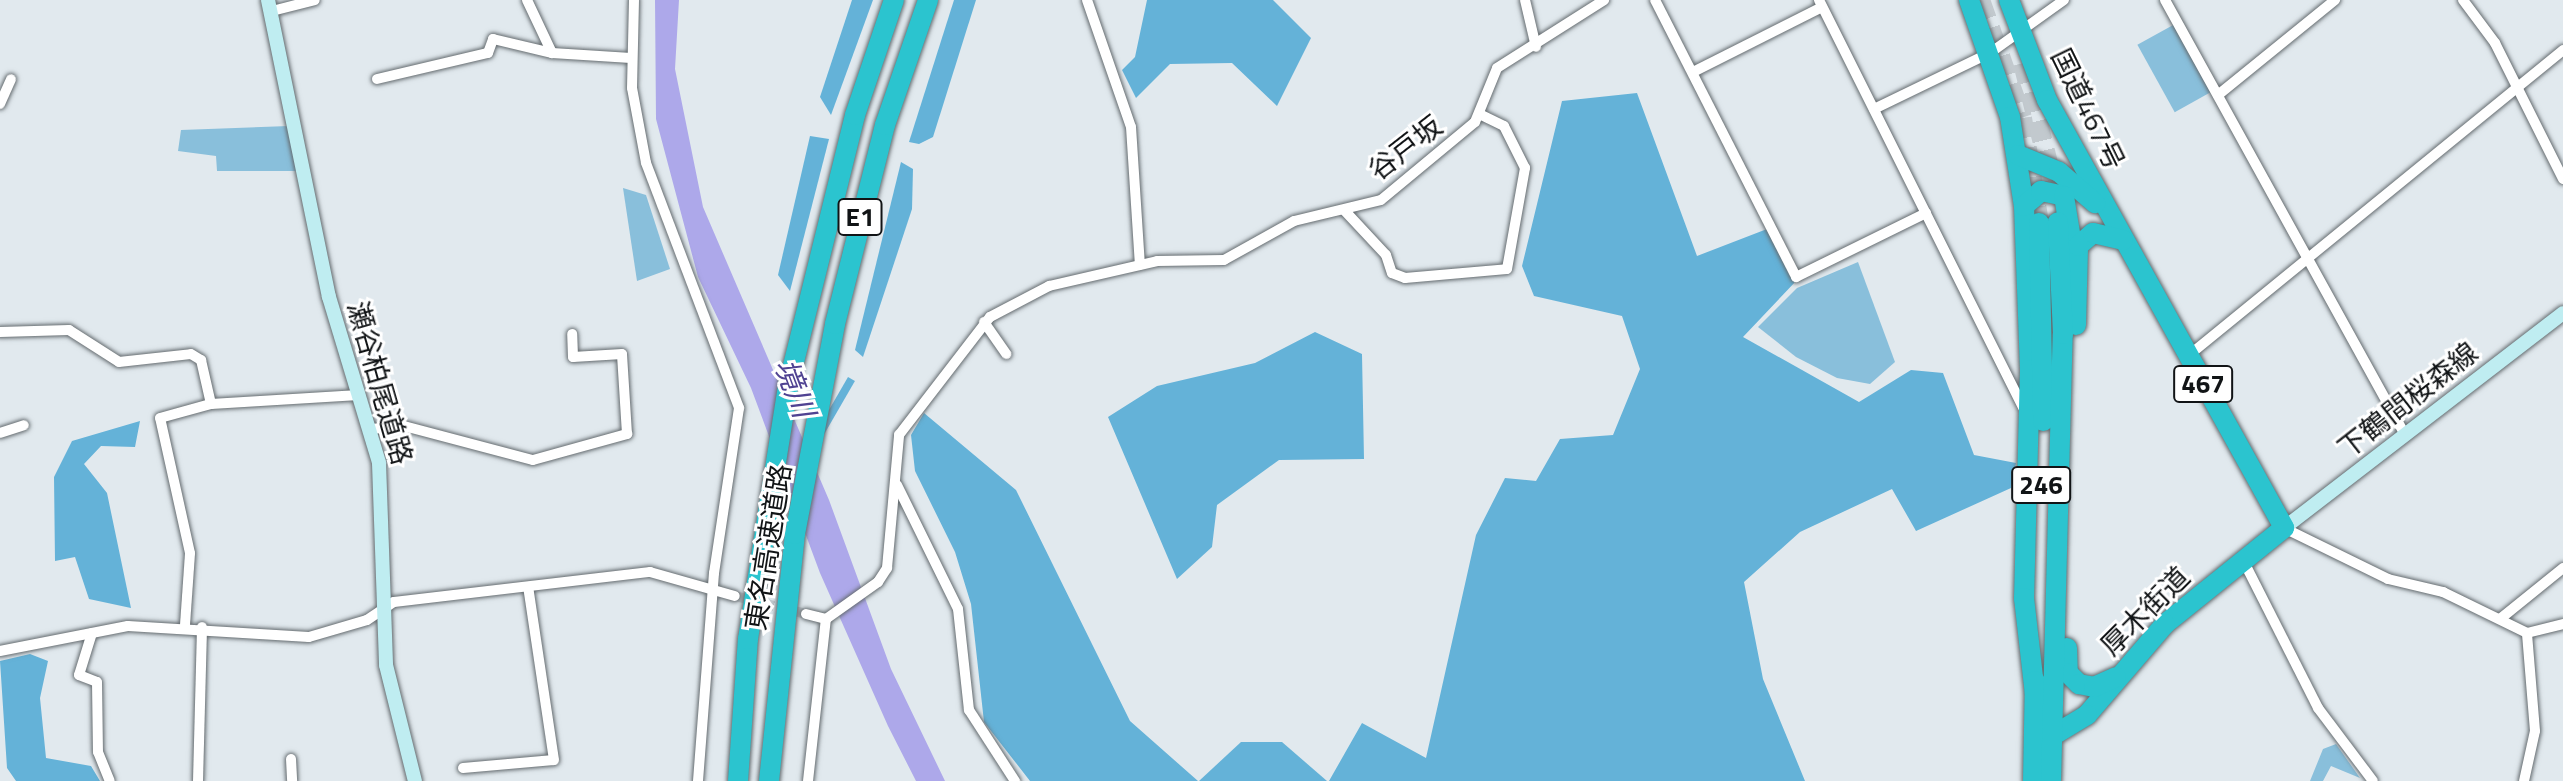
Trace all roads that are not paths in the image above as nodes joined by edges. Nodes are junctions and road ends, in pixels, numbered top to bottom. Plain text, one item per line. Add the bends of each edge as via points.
1 (315, 0) edge
2 (527, 0) edge
3 (634, 0) edge
4 (894, 0) edge
5 (928, 0) edge
6 (1087, 0) edge
7 (1525, 0) edge
8 (1604, 0) edge
9 (1655, 0) edge
10 (1969, 0) edge
11 (2009, 0) edge
12 (2064, 0) edge
13 (2165, 0) edge
14 (2335, 0) edge
15 (2463, 0) edge
16 (1821, 3) edge
17 (270, 6) edge
18 (2022, 33) junction
19 (1536, 47) junction
20 (2563, 50) edge
21 (552, 53) junction
22 (1990, 53) junction
23 (631, 58) junction
24 (1693, 72) junction
25 (11, 79) dead end
26 (377, 79) dead end
27 (2517, 87) junction
28 (2218, 95) junction
29 (0, 104) edge
30 (1874, 109) junction
31 (1479, 114) junction
32 (2064, 132) junction
33 (2027, 158) junction
34 (2563, 179) edge
35 (2024, 206) junction
36 (1345, 211) junction
37 (1926, 213) junction
38 (2123, 240) junction
39 (2309, 258) junction
40 (2074, 262) junction
41 (1140, 265) junction
42 (2563, 313) edge
43 (984, 322) junction
44 (0, 332) edge
45 (572, 334) dead end
46 (1006, 354) dead end
47 (2188, 356) junction
48 (359, 395) junction
49 (211, 404) junction
50 (2029, 420) junction
51 (24, 426) dead end
52 (371, 429) junction
53 (0, 433) edge
54 (2405, 434) junction
55 (897, 485) junction
56 (2284, 528) junction
57 (2243, 560) junction
58 (2563, 568) edge
59 (528, 587) junction
60 (715, 590) junction
61 (735, 596) tunnel mouth
62 (381, 612) junction
63 (806, 614) tunnel mouth
64 (826, 619) junction
65 (2500, 619) junction
66 (2563, 624) edge
67 (185, 625) junction
68 (202, 627) junction
69 (2062, 630) junction
70 (92, 633) junction
71 (2527, 633) junction
72 (0, 651) edge
73 (2061, 667) junction
74 (2120, 674) junction
75 (2035, 694) junction
76 (548, 710) junction
77 (534, 712) dead end
78 (2043, 745) junction
79 (291, 759) dead end
80 (463, 768) dead end
81 (110, 781) edge
82 (198, 781) edge
83 (292, 781) edge
84 (415, 781) edge
85 (698, 781) edge
86 (738, 781) edge
87 (769, 781) edge
88 (808, 781) edge
89 (1015, 781) edge
90 (2033, 781) edge
91 (2051, 781) edge
92 (2373, 781) edge
93 (2524, 781) edge

1 - 17 street
2 - 21 street
3 - 23 street
4 - 86 highway, 東名高速道路 / E1 via 851,130 788,386 770,479
5 - 87 highway, 東名高速道路 / E1 via 864,201 813,440 795,534
6 - 41 street via 1131,127
7 - 19 street
8 - 19 street, 谷戸坂
9 - 24 street
10 - 22 highway
11 - 18 highway, 国道467号 / 467
12 - 18 street
13 - 28 street
14 - 28 street
15 - 27 street
16 - 24 street
16 - 30 street
17 - 48 main road, 瀬谷柏尾道路 via 329,297
18 - 22 street
18 - 32 highway, 国道467号 / 467
19 - 31 street, 谷戸坂 via 1491,73
20 - 27 street
21 - 23 street
21 - 26 street via 493,39 488,53
22 - 30 street
22 - 33 highway
23 - 60 street via 636,116 662,220 739,408
24 - 37 street via 1796,277
25 - 29 street
27 - 34 street
27 - 39 street
28 - 39 street
30 - 37 street
31 - 36 street, 谷戸坂 via 1390,195
31 - 36 street via 1504,126 1525,168 1507,269 1405,278 1392,273 1386,255
32 - 33 highway via 2057,152
32 - 38 highway, 国道467号 / 467
33 - 35 highway
33 - 38 highway, 国道467号 / 467 via 2079,186
35 - 40 highway via 2050,190 2070,202
35 - 50 highway
36 - 41 street, 谷戸坂 via 1294,221 1224,260
37 - 50 street
38 - 40 highway via 2093,233 2078,246
38 - 47 highway, 国道467号 / 467
39 - 47 street
39 - 54 street
40 - 69 highway, 246
41 - 43 street, 谷戸坂 via 1028,294
42 - 54 main road, 下鶴間桜森線
43 - 46 street
43 - 55 street, 谷戸坂 via 908,418 899,435
44 - 49 street via 69,330 119,362 191,354 201,360
45 - 52 street via 573,357 622,354 627,434 533,460 404,426
47 - 56 highway, 国道467号 / 467
48 - 49 street
48 - 52 main road, 瀬谷柏尾道路
49 - 67 street via 160,418 187,531
50 - 75 highway via 2024,598
51 - 53 street
52 - 62 main road, 瀬谷柏尾道路 via 384,504
54 - 56 main road, 下鶴間桜森線
55 - 64 street, 谷戸坂 via 878,582
55 - 89 street via 958,609 969,710
56 - 57 highway, 厚木街道
56 - 65 street via 2388,579 2443,592
57 - 74 highway, 厚木街道 via 2165,624
57 - 92 street via 2318,708
58 - 65 street
59 - 60 street via 650,572
59 - 62 street via 394,602
59 - 76 street
60 - 61 street
60 - 85 street
62 - 68 street via 309,637
62 - 84 main road, 瀬谷柏尾道路 via 396,721
63 - 64 street
64 - 88 street
65 - 71 street
66 - 71 street
67 - 68 street
67 - 70 street
68 - 82 street
69 - 73 highway, 246
69 - 75 highway, 246 via 2049,223
70 - 72 street
70 - 81 street via 79,675 97,682 98,752
71 - 93 street via 2535,731
73 - 74 highway via 2086,687
73 - 78 highway, 246
74 - 78 highway, 厚木街道
75 - 78 highway, 246
76 - 77 street
76 - 80 street via 554,760
78 - 90 highway, 246
78 - 91 highway, 246
79 - 83 street

